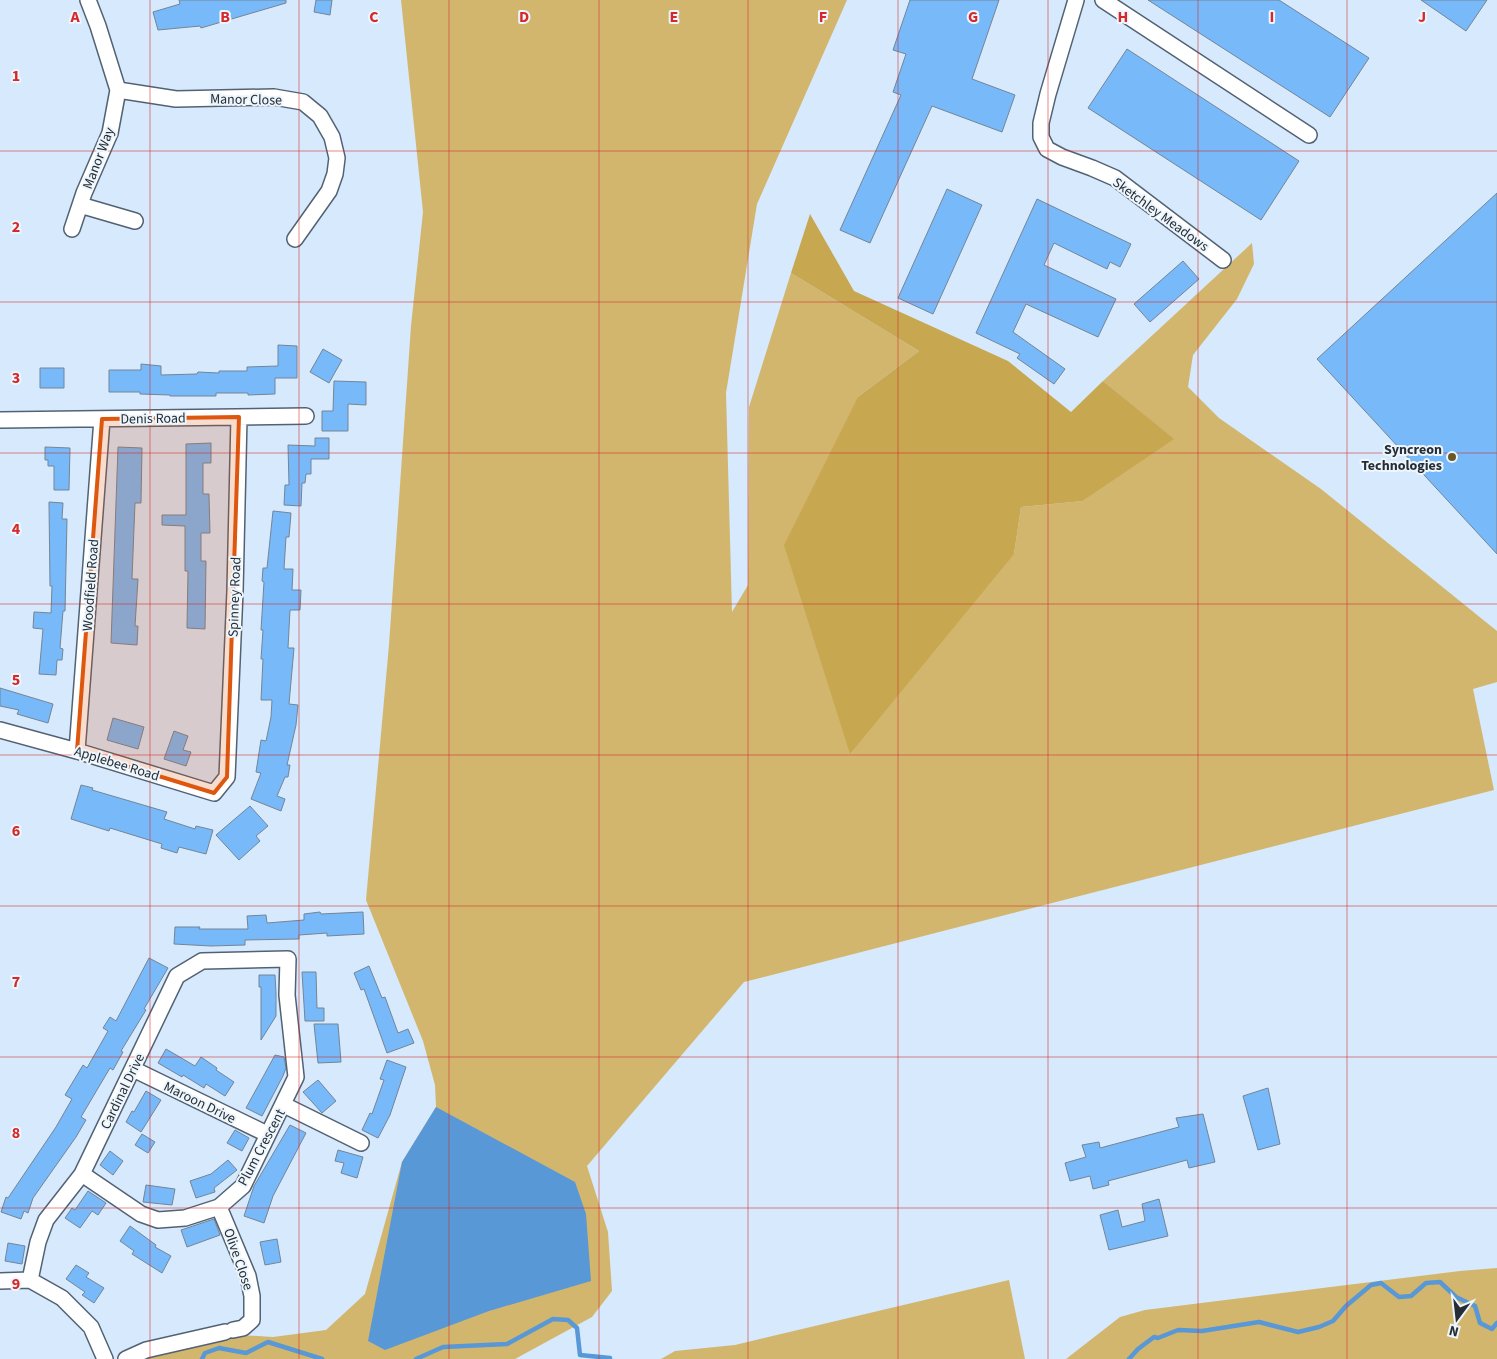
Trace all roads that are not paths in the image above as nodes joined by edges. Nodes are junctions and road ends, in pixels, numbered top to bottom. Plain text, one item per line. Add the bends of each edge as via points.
1 (88, 0) edge
2 (1076, 0) edge
3 (1103, 0) edge
4 (118, 90) junction
5 (1309, 135) dead end
6 (80, 205) junction
7 (135, 221) dead end
8 (72, 229) dead end
9 (295, 238) dead end
10 (1223, 260) dead end
11 (306, 416) dead end
12 (239, 417) junction
13 (102, 419) junction
14 (0, 420) edge
15 (0, 730) edge
16 (77, 751) junction
17 (227, 777) joint
18 (288, 959) joint
19 (133, 1069) junction
20 (284, 1105) junction
21 (267, 1134) junction
22 (361, 1142) dead end
23 (82, 1174) junction
24 (219, 1207) junction
25 (30, 1280) junction
26 (0, 1281) edge
27 (104, 1359) edge
28 (126, 1359) edge

1 - 4 street, Manor Way
2 - 10 street, Sketchley Meadows via 1041,123 1041,137 1047,149 1115,178
3 - 5 street
4 - 6 street, Manor Way via 110,133
4 - 9 street, Manor Close via 176,99 274,97 302,102 320,116 332,137 337,158 336,174 329,191
6 - 7 street
6 - 8 street, Manor Way
11 - 12 street, Denis Road
12 - 13 street, Denis Road
12 - 17 street, Spinney Road
13 - 14 street, Denis Road
13 - 16 street, Woodfield Road
15 - 16 street, Applebee Road
16 - 17 street, Applebee Road via 214,794
18 - 19 street, Cardinal Drive via 202,960 177,976
18 - 20 street, Plum Crescent via 287,995 296,1077
19 - 21 street, Maroon Drive
19 - 23 street, Cardinal Drive
20 - 21 street, Plum Crescent
20 - 22 street
21 - 24 street, Plum Crescent via 243,1186
23 - 24 street, Plum Crescent via 141,1214 158,1220 186,1218
23 - 25 street, Cardinal Drive via 46,1220
24 - 28 street, Olive Close via 248,1276 252,1320 243,1328 146,1350
25 - 26 street
25 - 27 street via 62,1298 91,1327

